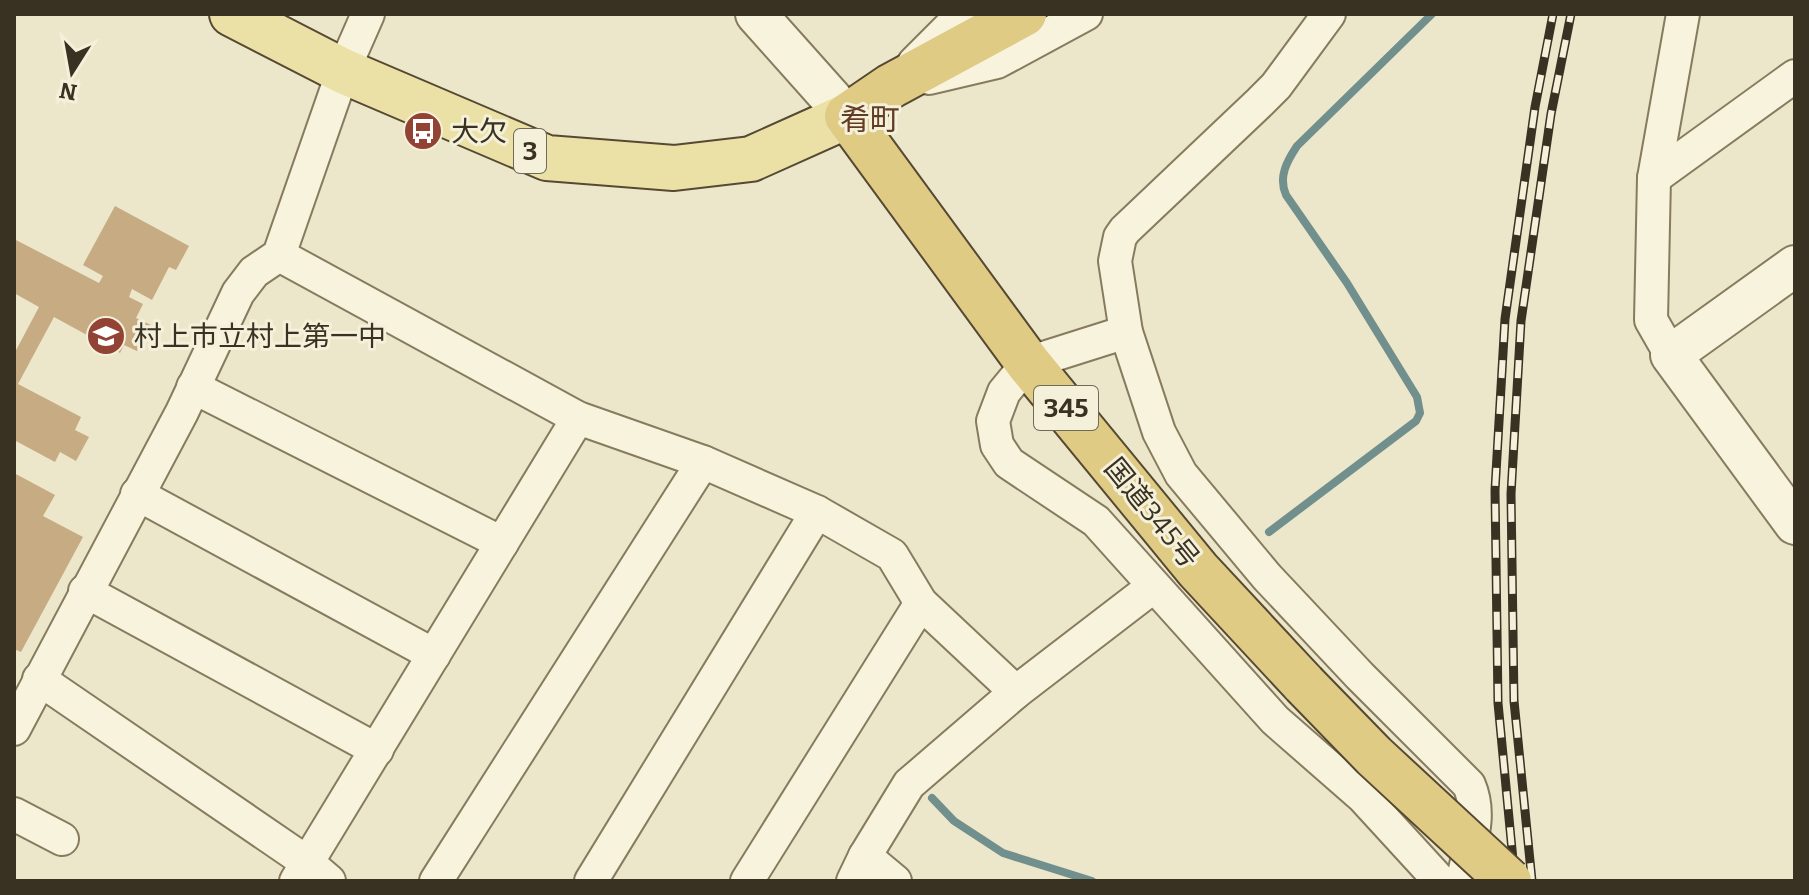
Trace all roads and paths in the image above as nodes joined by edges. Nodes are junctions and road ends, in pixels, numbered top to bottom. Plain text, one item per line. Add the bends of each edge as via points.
1 (232, 14) edge
2 (368, 14) edge
3 (756, 14) edge
4 (963, 14) edge
5 (1024, 14) edge
6 (1086, 14) edge
7 (1329, 14) edge
8 (1683, 14) edge
9 (343, 71) junction
10 (1795, 76) edge
11 (891, 86) junction
12 (847, 116) junction
13 (1654, 178) junction
14 (279, 255) junction
15 (1795, 266) edge
16 (1126, 332) junction
17 (1671, 355) junction
18 (1028, 363) junction
19 (193, 387) junction
20 (578, 418) junction
21 (703, 462) junction
22 (137, 494) junction
23 (817, 512) junction
24 (1795, 524) edge
25 (502, 543) junction
26 (1154, 586) junction
27 (85, 591) junction
28 (921, 603) junction
29 (434, 655) junction
30 (39, 679) junction
31 (1016, 692) junction
32 (14, 729) edge
33 (377, 750) junction
34 (14, 814) edge
35 (62, 839) dead end
36 (859, 868) edge
37 (311, 875) edge
38 (436, 881) edge
39 (591, 881) edge
40 (747, 881) edge
41 (895, 881) edge
42 (1440, 881) edge
43 (1458, 881) edge
44 (1509, 881) edge

1 - 9 main road, 3
2 - 9 street
3 - 12 street
4 - 11 street
5 - 11 highway
6 - 11 street via 997,62
7 - 16 street via 1268,94 1120,237 1115,261
8 - 13 street
9 - 12 main road, 3 via 547,158 674,168 751,159
9 - 14 street
10 - 13 street
11 - 12 highway
12 - 18 highway, 国道345号 / 345
13 - 17 street via 1651,320
14 - 19 street via 254,272 238,293
14 - 20 street
15 - 17 street
16 - 18 street
16 - 43 street via 1159,432 1181,474 1267,577 1469,785 1476,817 1464,875
17 - 24 street
18 - 26 street via 1004,392 993,421 997,445 1009,463 1096,521
18 - 44 highway, 国道345号 / 345, bridge via 1198,570 1374,756
19 - 22 street
19 - 25 street
20 - 21 street
20 - 25 street
21 - 23 street
21 - 38 street
22 - 27 street
22 - 29 street
23 - 28 street via 892,555
23 - 39 street
25 - 29 street
26 - 31 street
26 - 42 street via 1275,720 1363,797
27 - 30 street
27 - 33 street
28 - 31 street
28 - 40 street
29 - 33 street
30 - 32 street
30 - 37 street
31 - 36 street via 909,784
33 - 37 street
34 - 35 street
36 - 41 street

